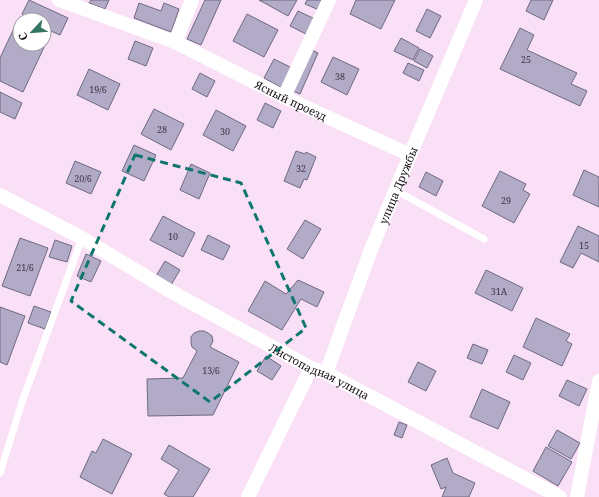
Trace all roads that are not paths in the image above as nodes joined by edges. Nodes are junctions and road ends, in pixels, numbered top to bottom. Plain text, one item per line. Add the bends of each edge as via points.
1 (59, 0) edge
2 (192, 0) edge
3 (329, 0) edge
4 (476, 0) edge
5 (175, 42) junction
6 (284, 98) junction
7 (410, 154) junction
8 (395, 190) junction
9 (0, 195) edge
10 (82, 238) junction
11 (484, 239) dead end
12 (311, 368) junction
13 (326, 373) junction
14 (599, 381) edge
15 (0, 473) edge
16 (248, 497) edge
17 (560, 497) edge
18 (576, 497) edge

1 - 5 street, Ясный проезд
2 - 5 street
3 - 6 street
4 - 7 street, улица Дружбы
5 - 6 street, Ясный проезд
6 - 7 street, Ясный проезд
7 - 8 street, улица Дружбы
8 - 11 lane
8 - 13 street, улица Дружбы
9 - 10 street, Листопадная улица
10 - 12 street, Листопадная улица via 170,291
10 - 15 lane via 22,402
12 - 13 street, Листопадная улица
12 - 16 street
13 - 17 street, Листопадная улица
14 - 18 street

